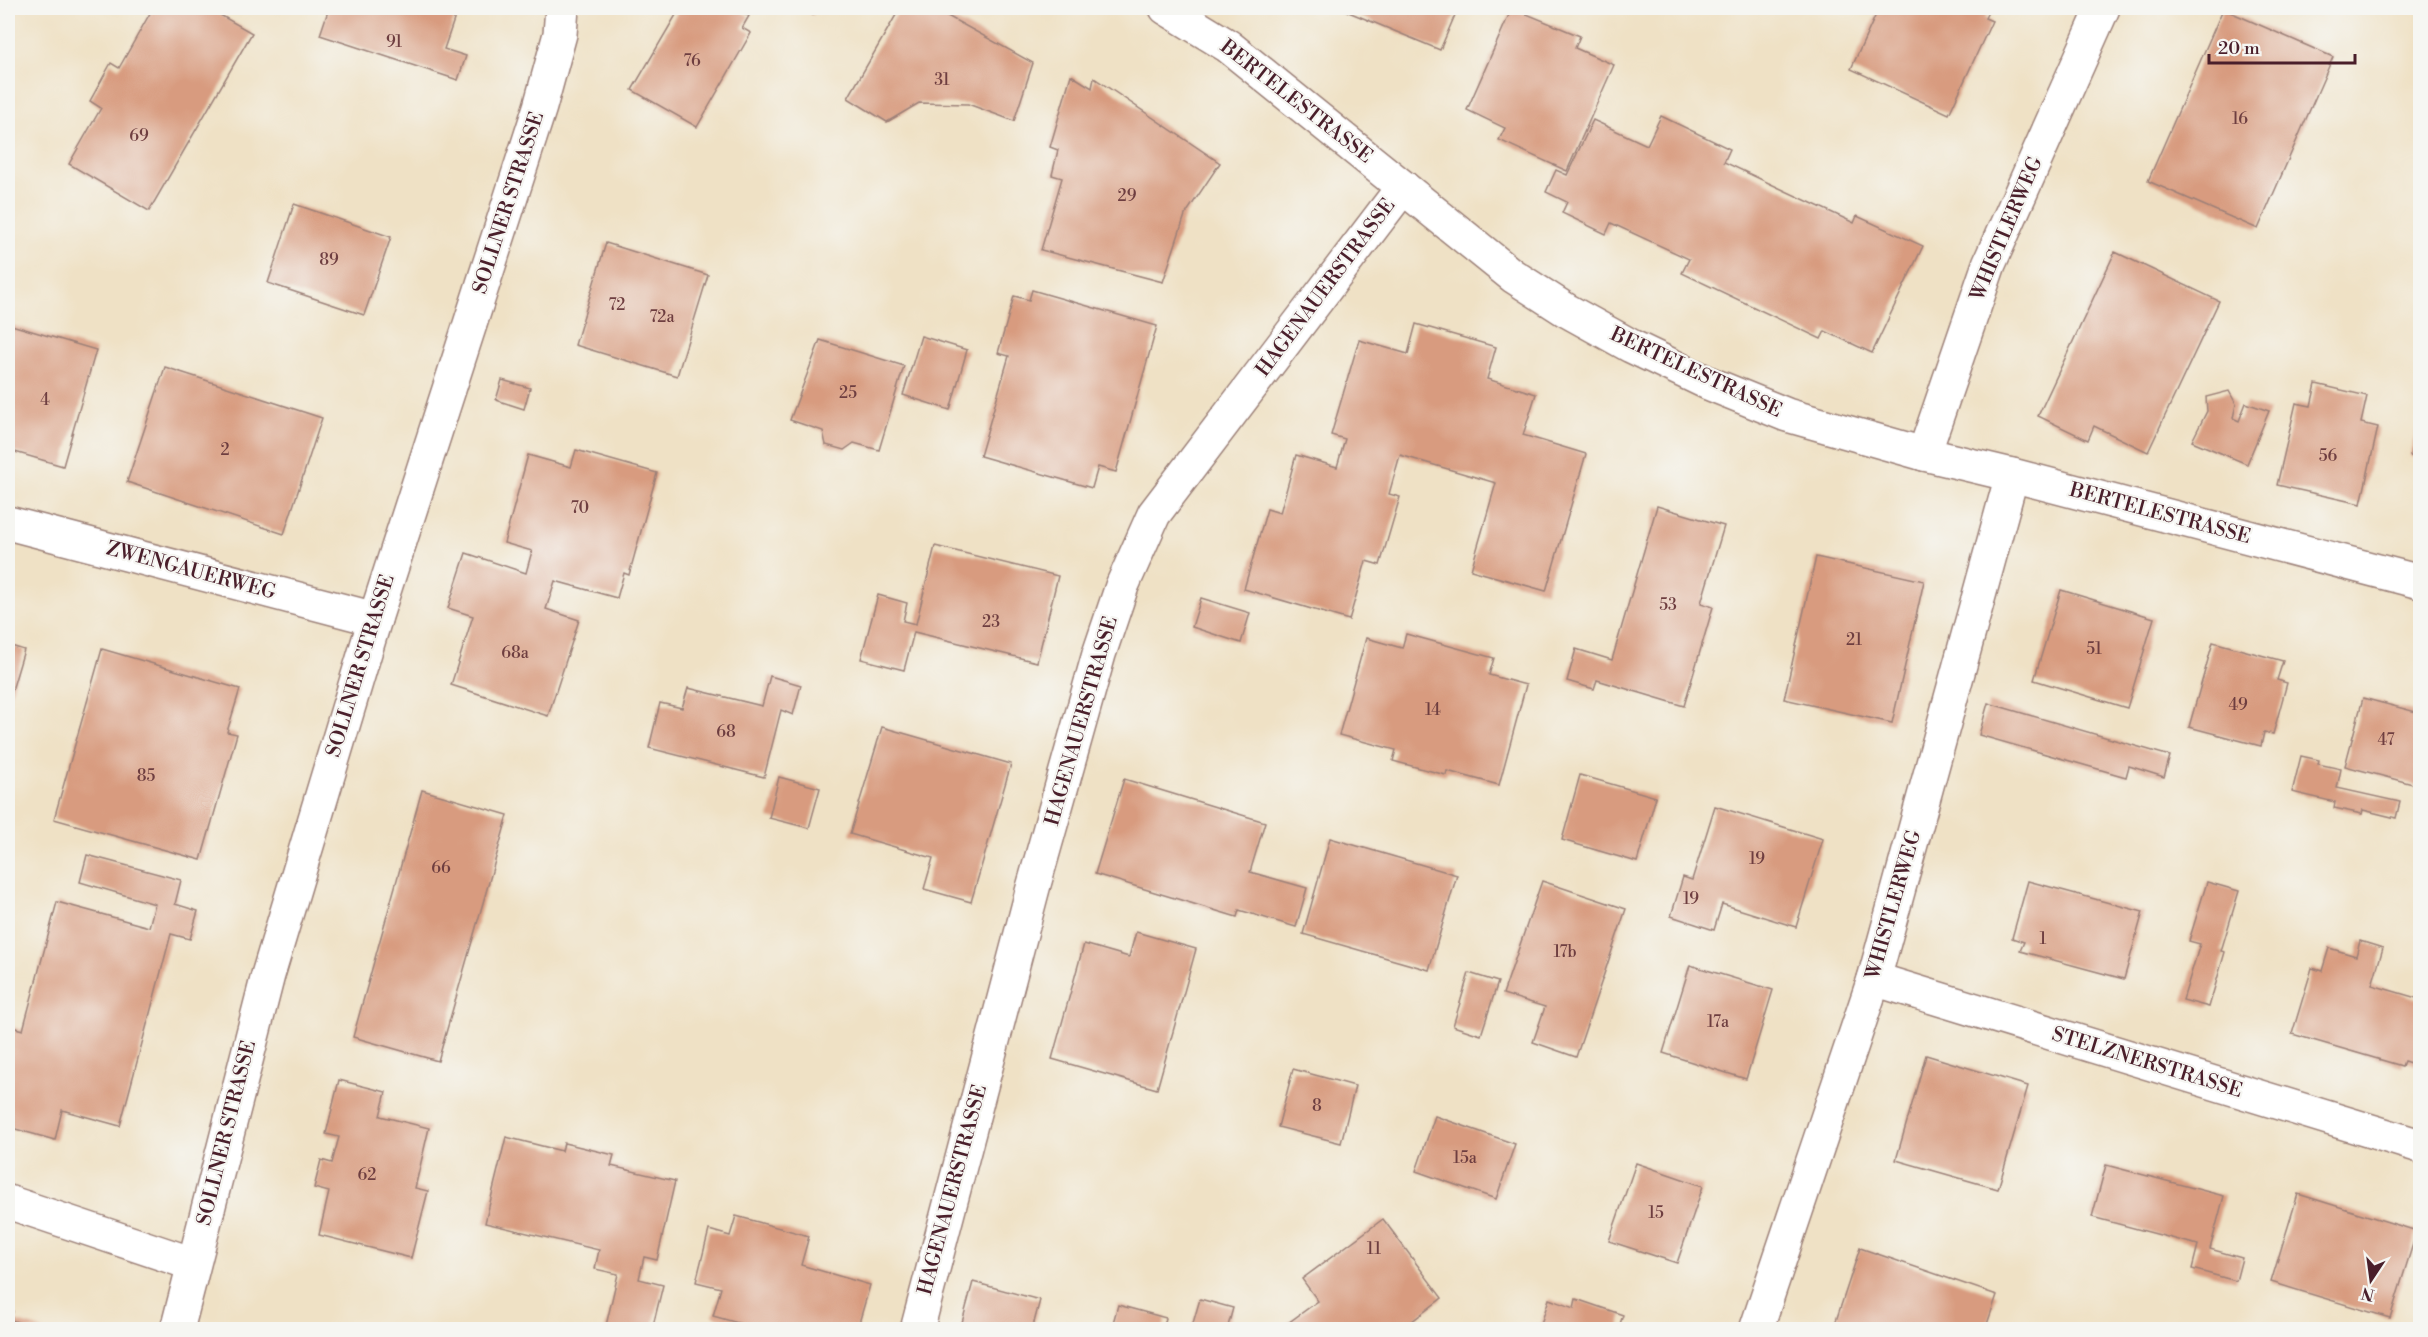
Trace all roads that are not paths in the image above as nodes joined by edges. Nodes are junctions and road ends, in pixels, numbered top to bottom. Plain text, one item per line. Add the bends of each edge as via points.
1 (562, 8) edge
2 (1166, 8) edge
3 (2103, 8) edge
4 (1403, 187) junction
5 (1924, 454) junction
6 (2012, 475) junction
7 (8, 523) edge
8 (2421, 582) edge
9 (375, 619) junction
10 (1874, 979) junction
11 (2421, 1146) edge
12 (8, 1202) edge
13 (193, 1264) junction
14 (177, 1329) edge
15 (917, 1329) edge
16 (1756, 1329) edge

1 - 9 street, SOLLNER STRASSE via 560,34 540,108
2 - 4 street, BERTELESTRASSE via 1228,46
3 - 5 street, WHISTLERWEG via 1989,264
4 - 5 street, BERTELESTRASSE via 1513,276 1631,346 1787,415
4 - 15 street, HAGENAUERSTRASSE via 1154,514 1122,586 1036,877
5 - 6 street, BERTELESTRASSE
6 - 8 street, BERTELESTRASSE
6 - 10 street, WHISTLERWEG
7 - 9 street, ZWENGAUERWEG
9 - 13 street, SOLLNER STRASSE via 268,975
10 - 11 street, STELZNERSTRASSE
10 - 16 street, WHISTLERWEG
12 - 13 street
13 - 14 street, SOLLNER STRASSE

